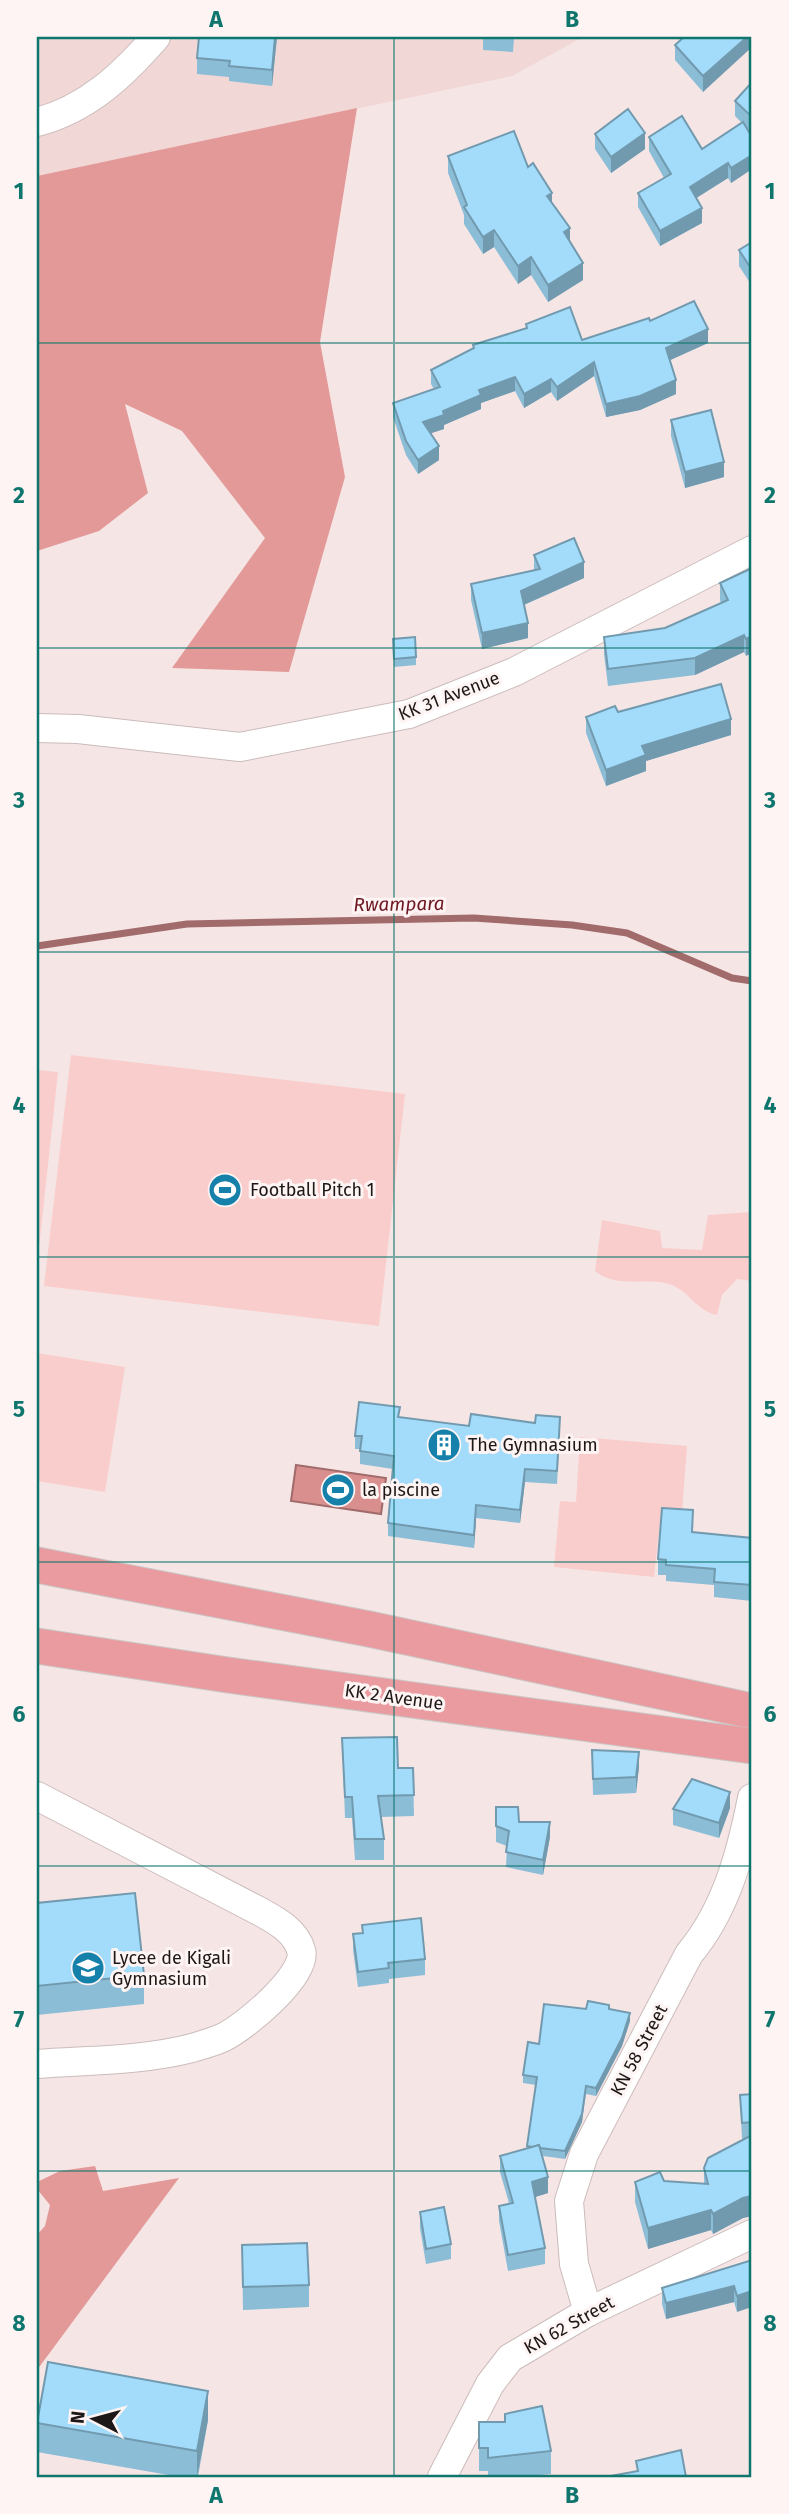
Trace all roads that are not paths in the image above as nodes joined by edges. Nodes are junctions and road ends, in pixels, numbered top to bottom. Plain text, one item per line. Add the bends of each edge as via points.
1 (156, 37) edge
2 (37, 122) edge
3 (752, 550) edge
4 (37, 728) edge
5 (37, 1565) edge
6 (37, 1646) edge
7 (752, 1711) edge
8 (752, 1746) edge
9 (37, 1796) edge
10 (752, 1798) edge
11 (37, 2064) edge
12 (752, 2234) edge
13 (588, 2312) junction
14 (442, 2477) edge

1 - 2 street via 108,87
3 - 4 street, KK 31 Avenue via 514,672 409,714 240,747
5 - 7 main road via 369,1629
6 - 8 main road, KK 2 Avenue
9 - 11 street via 259,1910 280,1923 302,1952 293,1979 224,2037 152,2054
10 - 13 street, KN 58 Street via 730,1883 584,2154 569,2200 574,2264
12 - 13 street, KN 62 Street
13 - 14 street, KN 62 Street via 510,2358 490,2384

